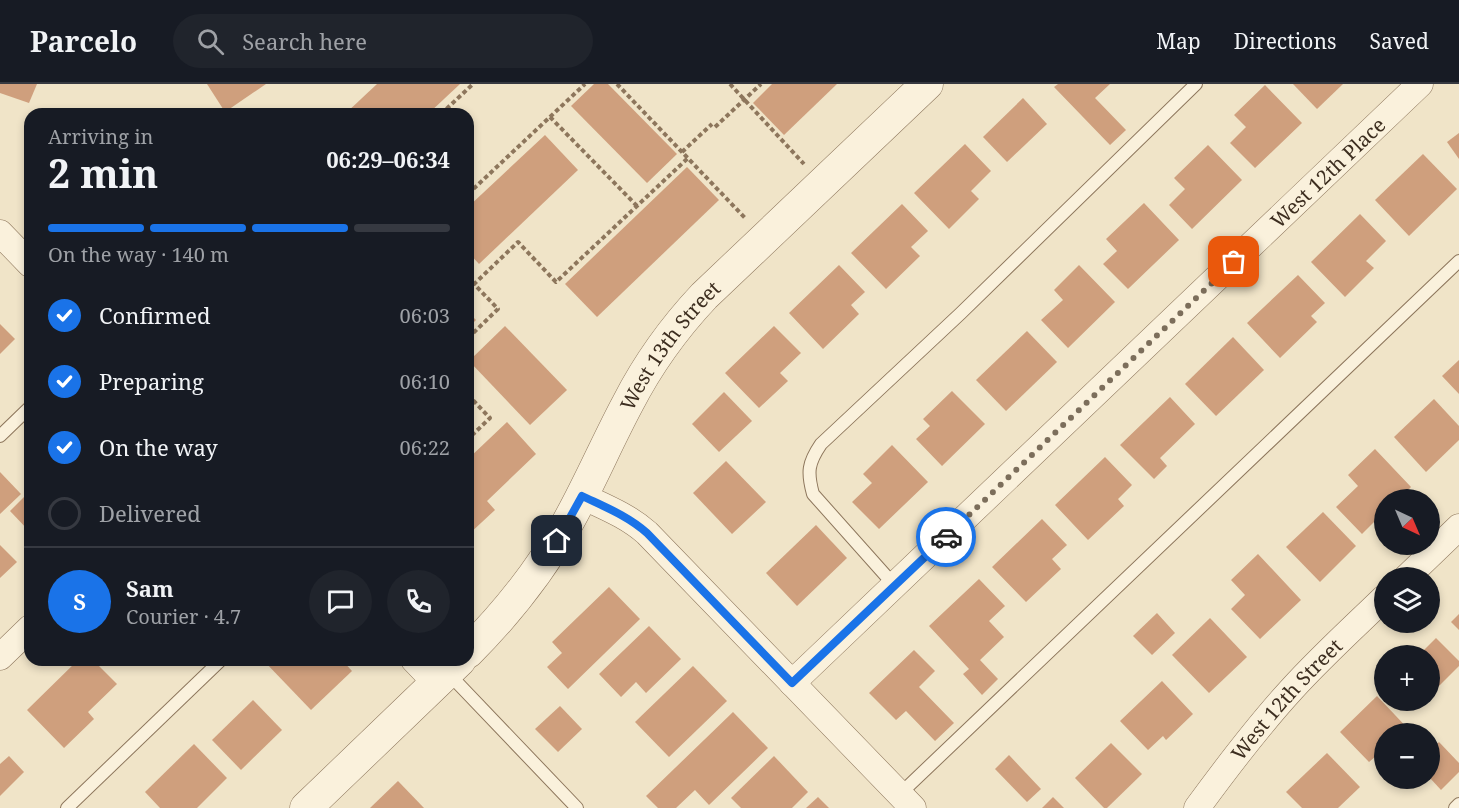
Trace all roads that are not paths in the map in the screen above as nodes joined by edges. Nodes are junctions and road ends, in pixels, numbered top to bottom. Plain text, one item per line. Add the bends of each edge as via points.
1 (927, 84) edge
2 (1196, 84) edge
3 (1420, 84) edge
4 (0, 232) edge
5 (24, 258) edge
6 (1459, 261) edge
7 (24, 414) edge
8 (0, 436) edge
9 (582, 496) junction
10 (1459, 527) edge
11 (1417, 567) edge
12 (895, 586) junction
13 (1374, 608) edge
14 (24, 634) edge
15 (474, 646) edge
16 (0, 657) edge
17 (215, 666) edge
18 (453, 667) edge
19 (792, 683) junction
20 (907, 801) edge
21 (1459, 804) edge
22 (67, 808) edge
23 (306, 808) edge
24 (577, 808) edge
25 (1197, 808) edge
26 (1455, 808) edge

1 - 9 street, West 13th Street via 689,313 646,371
2 - 12 lane via 821,444 812,458 808,478 813,494
3 - 12 street, West 12th Place
4 - 5 street
6 - 20 lane
7 - 8 lane
9 - 15 street, West 13th Street via 531,579
9 - 19 street via 636,523
10 - 11 street
12 - 19 street, West 12th Place
13 - 25 street, West 12th Street via 1279,703
14 - 16 street
17 - 22 lane
18 - 23 street, West 13th Street
18 - 24 lane
19 - 20 street
21 - 26 lane

